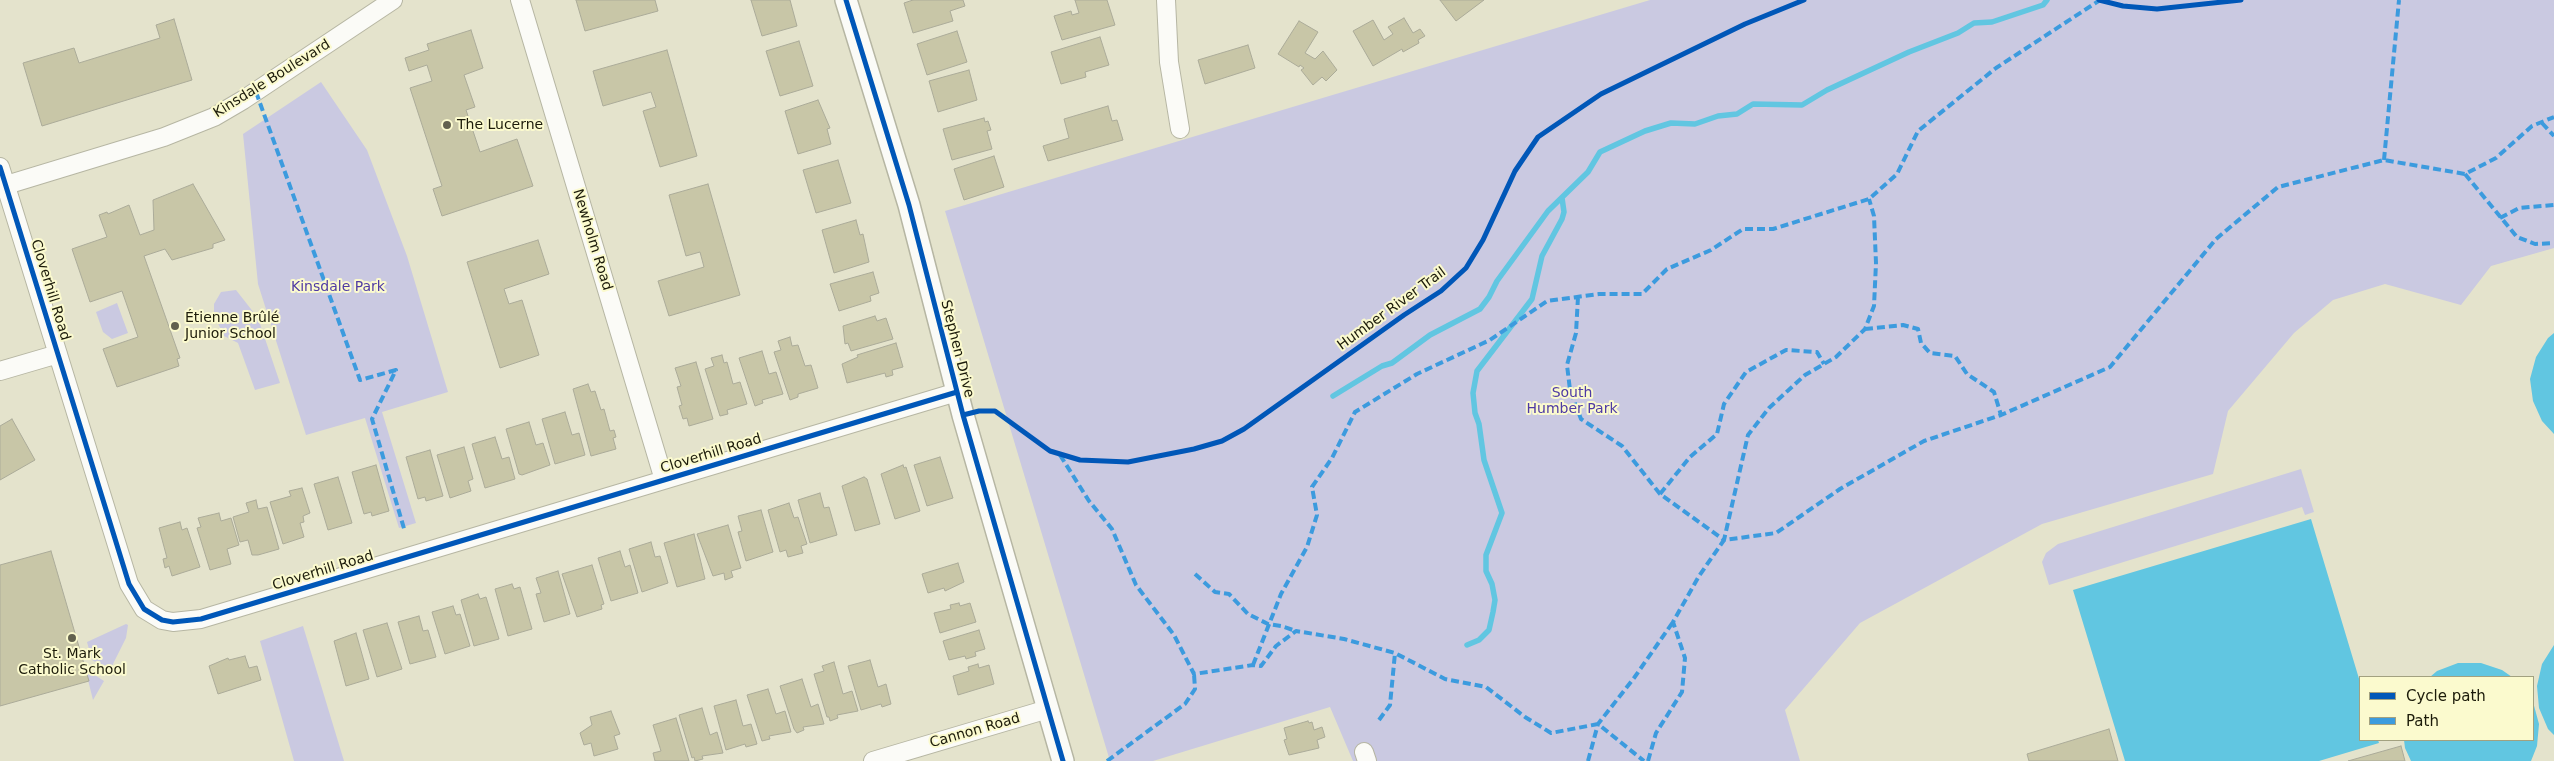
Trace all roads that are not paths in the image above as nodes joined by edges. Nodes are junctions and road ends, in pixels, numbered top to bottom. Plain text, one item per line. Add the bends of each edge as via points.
1 (393, 0) edge
2 (520, 0) edge
3 (846, 0) edge
4 (1166, 0) edge
5 (1180, 129) dead end
6 (0, 167) edge
7 (3, 186) edge
8 (58, 354) junction
9 (0, 371) edge
10 (957, 392) junction
11 (664, 480) junction
12 (1048, 709) junction
13 (873, 761) edge
14 (1063, 761) edge

1 - 7 street, Kinsdale Boulevard via 214,117 164,137
2 - 11 street, Newholm Road
3 - 10 street, Stephen Drive via 909,205
4 - 5 street via 1169,62
6 - 7 street, Cloverhill Road
7 - 8 street, Cloverhill Road
8 - 9 street
8 - 11 street, Cloverhill Road via 134,594 151,616 173,622 210,616
10 - 11 street, Cloverhill Road
10 - 12 street, Stephen Drive
12 - 13 street, Cannon Road
12 - 14 street, Stephen Drive

